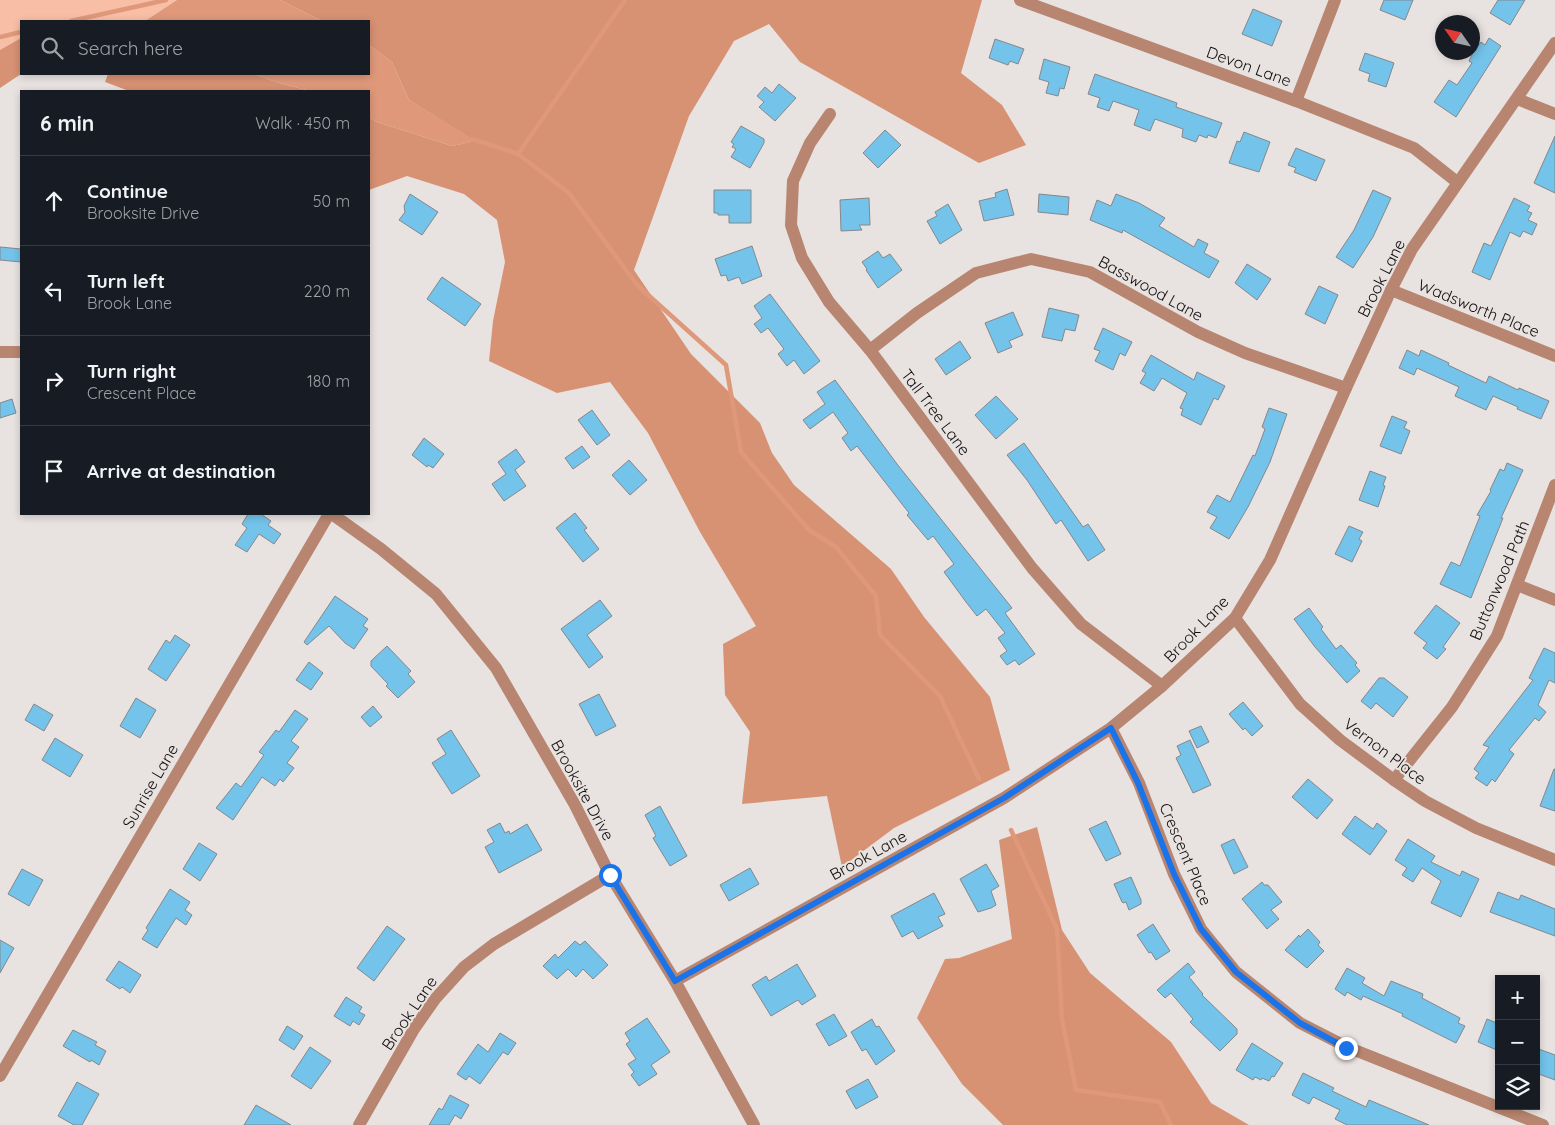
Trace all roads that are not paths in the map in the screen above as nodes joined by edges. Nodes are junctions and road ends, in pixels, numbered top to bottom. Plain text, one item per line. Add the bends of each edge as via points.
1 (1020, 0) edge
2 (1335, 0) edge
3 (1555, 43) edge
4 (1517, 99) junction
5 (1296, 101) junction
6 (830, 114) dead end
7 (1555, 114) edge
8 (1457, 182) junction
9 (1390, 290) junction
10 (870, 350) junction
11 (0, 352) edge
12 (20, 352) edge
13 (1555, 356) edge
14 (1346, 388) junction
15 (1555, 485) edge
16 (329, 515) edge
17 (331, 515) edge
18 (1517, 585) junction
19 (1555, 600) edge
20 (1235, 618) junction
21 (1162, 686) junction
22 (1111, 728) junction
23 (1394, 780) junction
24 (1555, 860) edge
25 (610, 875) junction
26 (675, 981) junction
27 (0, 1076) edge
28 (359, 1125) edge
29 (754, 1125) edge
30 (1543, 1125) edge

1 - 5 street, Devon Lane
2 - 5 street
3 - 4 street, Brook Lane
4 - 7 street
4 - 8 street, Brook Lane
5 - 8 street, Devon Lane via 1414,148
6 - 10 street, Tall Tree Lane via 810,143 793,181 791,224 802,258 825,294
8 - 9 street, Brook Lane
9 - 13 street, Wadsworth Place
9 - 14 street, Brook Lane
10 - 14 street, Basswood Lane via 976,273 1031,259 1090,272 1198,332 1245,353
10 - 21 street, Tall Tree Lane via 1032,568 1081,624
11 - 12 street
14 - 20 street, Brook Lane via 1270,560
15 - 18 street, Buttonwood Path
16 - 27 street, Sunrise Lane
17 - 25 street, Brooksite Drive via 381,549 436,594 496,668 575,805
18 - 19 street
18 - 23 street, Buttonwood Path via 1497,636 1452,707
20 - 21 street, Brook Lane
20 - 23 street, Vernon Place via 1300,704 1340,740
21 - 22 street, Brook Lane
22 - 26 street, Brook Lane via 1004,798
22 - 30 street, Crescent Place via 1201,929 1236,972 1300,1023 1346,1048
23 - 24 street, Vernon Place via 1476,828
25 - 26 street, Brooksite Drive
25 - 28 street, Brook Lane via 494,944 464,966 414,1029
26 - 29 street, Brooksite Drive

